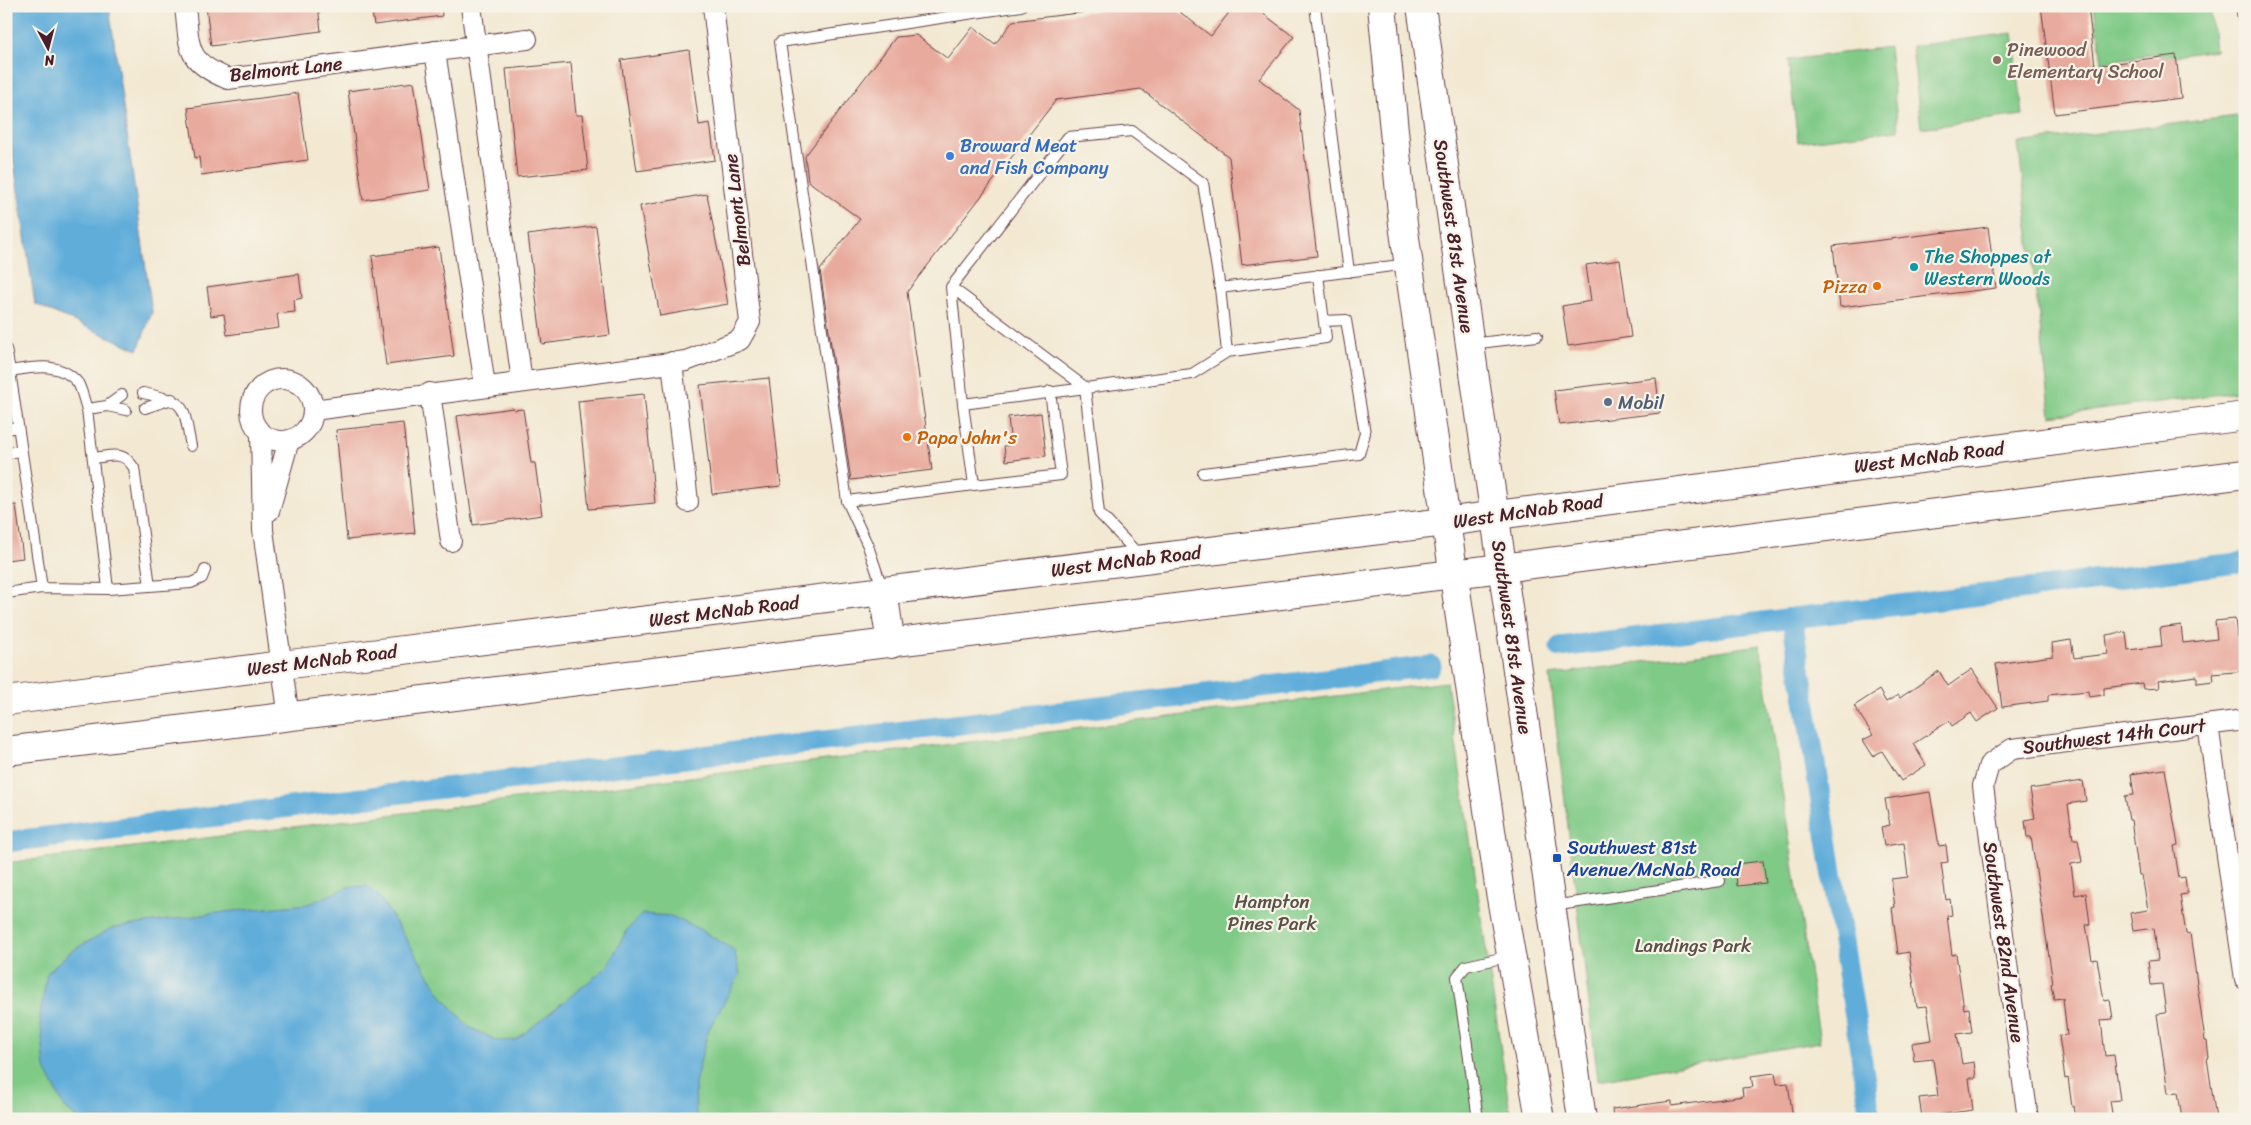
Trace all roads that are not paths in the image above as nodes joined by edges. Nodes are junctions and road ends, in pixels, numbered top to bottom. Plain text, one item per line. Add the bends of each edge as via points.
1 (186, 6) edge
2 (471, 6) edge
3 (713, 6) edge
4 (1021, 6) edge
5 (1315, 6) edge
6 (1382, 6) edge
7 (1421, 6) edge
8 (2241, 6) edge
9 (2245, 30) edge
10 (527, 39) dead end
11 (476, 46) junction
12 (435, 51) junction
13 (1408, 264) junction
14 (1349, 272) junction
15 (1318, 276) junction
16 (951, 287) junction
17 (1220, 288) junction
18 (1324, 321) junction
19 (1537, 336) dead end
20 (1470, 344) junction
21 (6, 349) edge
22 (1227, 352) junction
23 (672, 362) junction
24 (8, 371) edge
25 (522, 382) junction
26 (485, 386) junction
27 (1085, 387) junction
28 (1050, 391) junction
29 (143, 393) dead end
30 (430, 393) junction
31 (122, 395) dead end
32 (172, 399) junction
33 (963, 404) junction
34 (107, 406) junction
35 (145, 408) dead end
36 (87, 409) junction
37 (126, 410) dead end
38 (313, 410) junction
39 (2245, 416) edge
40 (18, 427) junction
41 (6, 429) edge
42 (261, 433) junction
43 (289, 440) junction
44 (190, 446) dead end
45 (22, 451) junction
46 (6, 453) edge
47 (93, 458) junction
48 (1204, 472) dead end
49 (2245, 474) edge
50 (974, 485) junction
51 (847, 501) junction
52 (688, 502) dead end
53 (1494, 515) junction
54 (1445, 522) junction
55 (263, 530) junction
56 (451, 542) dead end
57 (1143, 559) junction
58 (1502, 568) junction
59 (205, 570) dead end
60 (1453, 574) junction
61 (150, 586) junction
62 (42, 588) junction
63 (108, 589) junction
64 (883, 591) junction
65 (6, 593) edge
66 (891, 644) junction
67 (282, 665) junction
68 (6, 701) edge
69 (289, 718) junction
70 (2245, 720) edge
71 (2208, 725) junction
72 (6, 751) edge
73 (1989, 765) joint
74 (1720, 881) dead end
75 (1551, 906) junction
76 (1511, 955) junction
77 (2245, 980) edge
78 (1478, 1119) edge
79 (1540, 1119) edge
80 (1582, 1119) edge
81 (2028, 1119) edge

1 - 12 street, Belmont Lane via 189,43 197,62 208,71 228,79
2 - 11 street
3 - 23 street, Belmont Lane via 750,322 740,340 686,361
4 - 51 lane via 780,42
5 - 14 lane
6 - 13 main road
7 - 20 main road, Southwest 81st Avenue
8 - 9 lane
10 - 11 street, Belmont Lane
11 - 12 street, Belmont Lane
11 - 25 street
12 - 26 street
13 - 14 lane
13 - 54 main road
14 - 15 lane
15 - 17 lane
15 - 18 lane
16 - 17 lane via 1068,137 1132,131 1204,183
16 - 27 lane
16 - 33 lane
17 - 22 lane
18 - 22 lane via 1326,338
18 - 48 lane via 1346,320 1365,433 1359,454
19 - 20 lane
20 - 53 main road, Southwest 81st Avenue
21 - 24 lane
22 - 27 lane via 1192,374
23 - 25 street, Belmont Lane
23 - 52 street
24 - 36 lane via 43,366 64,371 78,384
24 - 40 lane
25 - 26 street, Belmont Lane
26 - 30 street, Belmont Lane
27 - 28 lane
27 - 57 lane via 1098,514
28 - 33 lane
28 - 50 lane via 1061,475
29 - 32 lane
30 - 38 street, Belmont Lane
30 - 56 street
31 - 34 lane
32 - 35 lane
32 - 44 lane via 184,410
33 - 50 lane
34 - 36 lane
34 - 37 lane
36 - 47 lane
38 - 42 street via 306,391 298,384 279,379 269,382 260,387 251,405 254,425
38 - 43 street via 306,429
39 - 53 main road, West McNab Road
40 - 41 lane
40 - 45 lane
42 - 43 street via 279,441
42 - 55 street
43 - 55 street
45 - 46 lane
45 - 62 lane
47 - 61 lane via 121,455 134,468
47 - 63 lane
49 - 58 main road
50 - 51 lane
51 - 64 lane via 868,546
53 - 54 main road, West McNab Road
53 - 58 main road, Southwest 81st Avenue
54 - 57 main road, West McNab Road
54 - 60 main road
55 - 67 street
57 - 64 main road, West McNab Road
58 - 60 main road
58 - 75 main road, Southwest 81st Avenue
59 - 61 lane via 202,578 191,583
60 - 66 main road
60 - 76 main road
61 - 63 lane
62 - 63 lane
62 - 65 lane
64 - 66 main road
64 - 67 main road, West McNab Road
66 - 69 main road
67 - 68 main road, West McNab Road
67 - 69 street
69 - 72 main road
70 - 71 street, Southwest 14th Court
71 - 73 street, Southwest 14th Court via 2012,749
71 - 77 street
73 - 81 street, Southwest 82nd Avenue via 1983,786
74 - 75 lane
75 - 80 main road, Southwest 81st Avenue
76 - 78 lane via 1466,966 1457,977
76 - 79 main road

